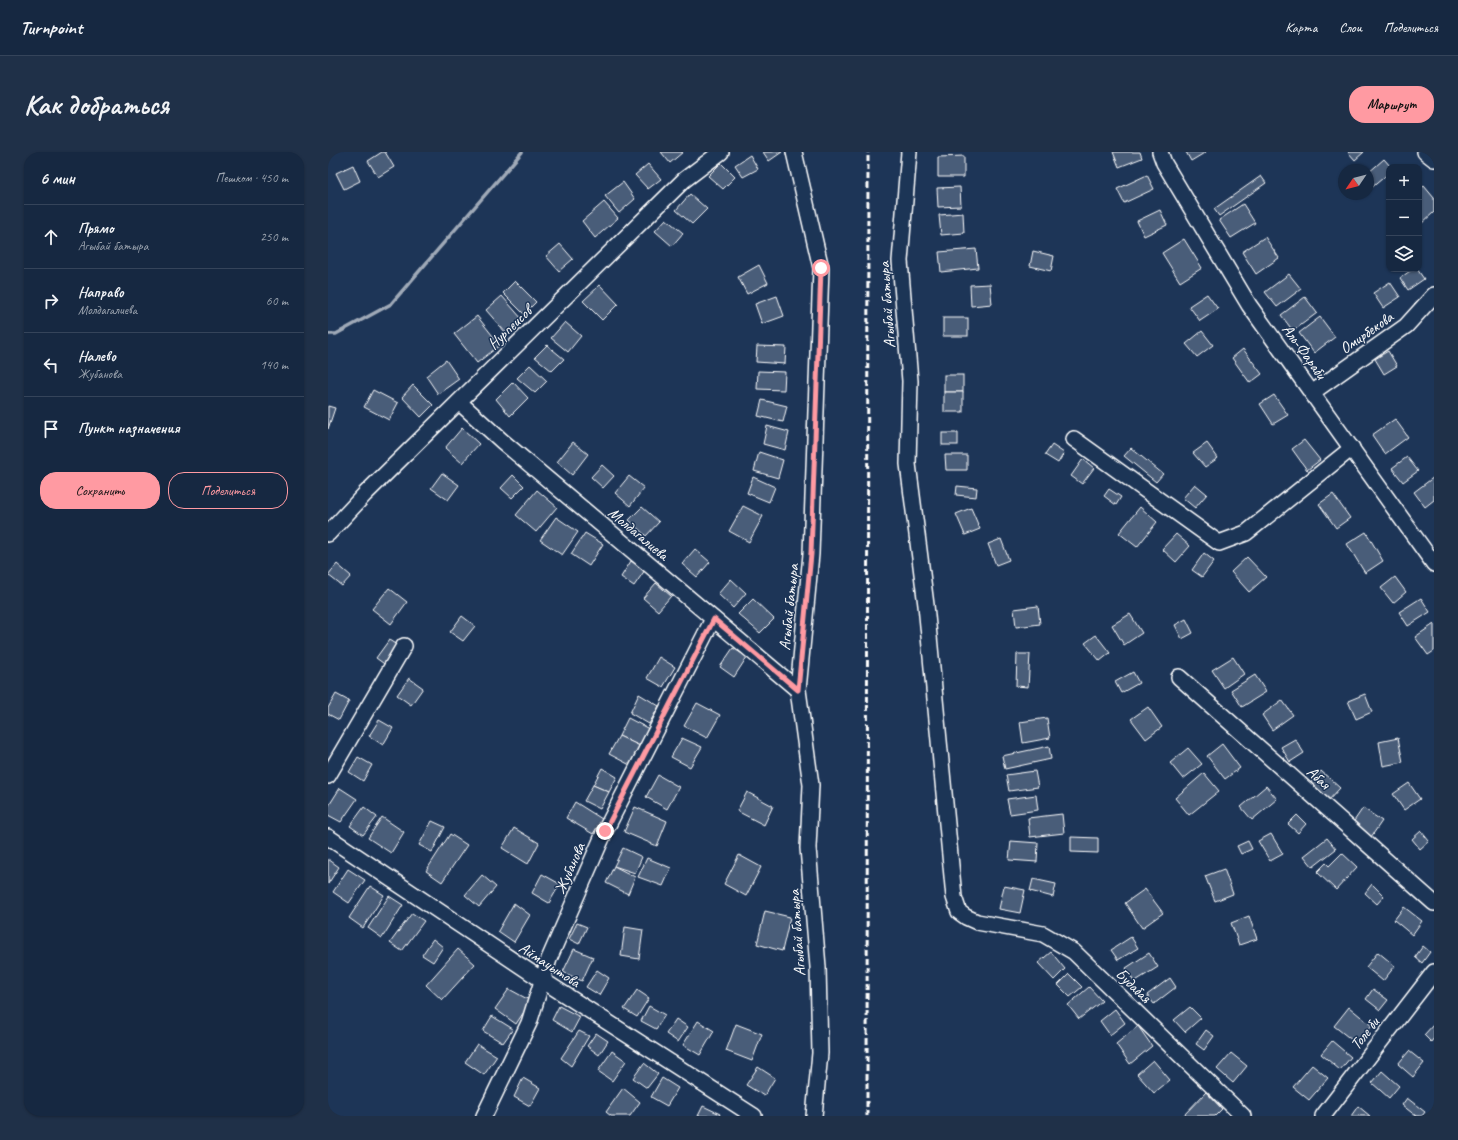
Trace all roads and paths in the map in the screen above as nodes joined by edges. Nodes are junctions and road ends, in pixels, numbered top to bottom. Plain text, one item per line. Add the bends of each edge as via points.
1 (720, 152) edge
2 (794, 152) edge
3 (909, 152) edge
4 (1160, 152) edge
5 (1425, 152) edge
6 (1434, 160) edge
7 (1434, 295) edge
8 (1313, 392) junction
9 (459, 402) junction
10 (1074, 439) dead end
11 (1352, 448) junction
12 (328, 534) edge
13 (1434, 564) edge
14 (714, 619) junction
15 (404, 646) dead end
16 (1179, 677) dead end
17 (798, 690) junction
18 (328, 776) edge
19 (328, 837) edge
20 (1434, 903) edge
21 (977, 922) joint
22 (1434, 972) edge
23 (542, 980) junction
24 (484, 1116) edge
25 (754, 1116) edge
26 (814, 1116) edge
27 (1243, 1116) edge
28 (1323, 1116) edge

1 - 9 street, Нурпеисов via 684,180
2 - 17 street, Агыбай батыра via 821,268 811,554
3 - 21 street, Агыбай батыра via 900,261 910,381 908,464 926,605 954,897 959,912
4 - 8 street, Аль-Фараби via 1249,305
5 - 6 street
7 - 8 street, Омирбекова via 1406,326
8 - 11 street, Аль-Фараби
9 - 12 street, Нурпеисов
9 - 14 street, Молдагалиева
10 - 11 street via 1218,542 1246,533
11 - 13 street, Аль-Фараби
14 - 17 street, Молдагалиева
14 - 23 street, Жубанова via 605,831
15 - 18 street
16 - 20 street, Абая
17 - 26 street, Агыбай батыра via 811,785 808,848 818,968 820,1053
19 - 23 street, Аймауытова
21 - 27 street, Будабая via 1043,934 1074,952
22 - 28 street, Толе би
23 - 24 street, Жубанова via 529,1023
23 - 25 street, Аймауытова

